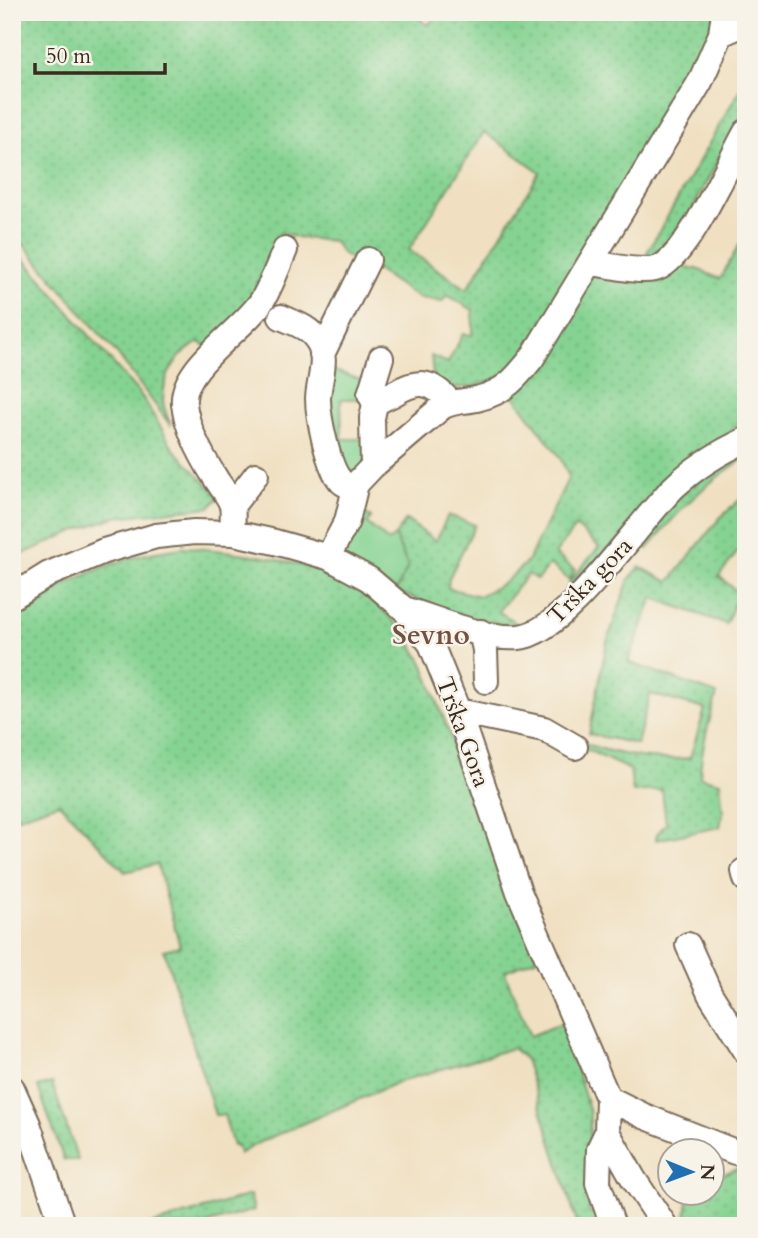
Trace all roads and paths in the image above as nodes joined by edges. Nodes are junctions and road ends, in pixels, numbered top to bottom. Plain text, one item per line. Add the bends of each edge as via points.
1 (722, 23) edge
2 (746, 23) edge
3 (746, 132) edge
4 (285, 250) dead end
5 (368, 260) dead end
6 (591, 263) junction
7 (281, 317) dead end
8 (322, 354) junction
9 (381, 358) dead end
10 (450, 402) junction
11 (375, 404) junction
12 (746, 440) edge
13 (256, 475) dead end
14 (365, 475) junction
15 (232, 506) junction
16 (234, 533) junction
17 (328, 557) junction
18 (12, 597) edge
19 (404, 609) junction
20 (481, 632) junction
21 (486, 681) dead end
22 (458, 711) junction
23 (575, 747) dead end
24 (688, 944) dead end
25 (746, 1051) edge
26 (608, 1098) junction
27 (15, 1101) edge
28 (607, 1132) junction
29 (746, 1153) edge
30 (63, 1226) edge
31 (613, 1226) edge
32 (665, 1226) edge

1 - 2 street
1 - 6 street via 700,82
3 - 6 street via 695,227 671,261 655,269
4 - 15 street via 253,314 201,365 184,394 193,435
5 - 8 street
6 - 10 street via 532,358 508,387 480,398
7 - 8 street via 307,329 319,341
8 - 14 street via 319,420 332,467 350,486
9 - 11 street via 370,394
10 - 11 street via 426,383 407,386
10 - 14 street
11 - 14 street
12 - 20 street, Trška gora via 704,463 673,488 625,547 542,630 519,637
13 - 15 street
14 - 17 street
15 - 16 street
16 - 17 street, Trška Gora
16 - 18 street, Trška Gora via 156,536 49,574
17 - 19 street, Trška Gora via 369,579
19 - 20 street, Trška gora
19 - 22 street, Trška Gora via 431,644
20 - 21 street
22 - 23 street via 544,729
22 - 26 street, Trška Gora via 519,892
24 - 25 street via 710,994
26 - 28 street, Trška Gora
26 - 29 street
27 - 30 street
28 - 31 street, Trška Gora via 599,1149 598,1182
28 - 32 street

